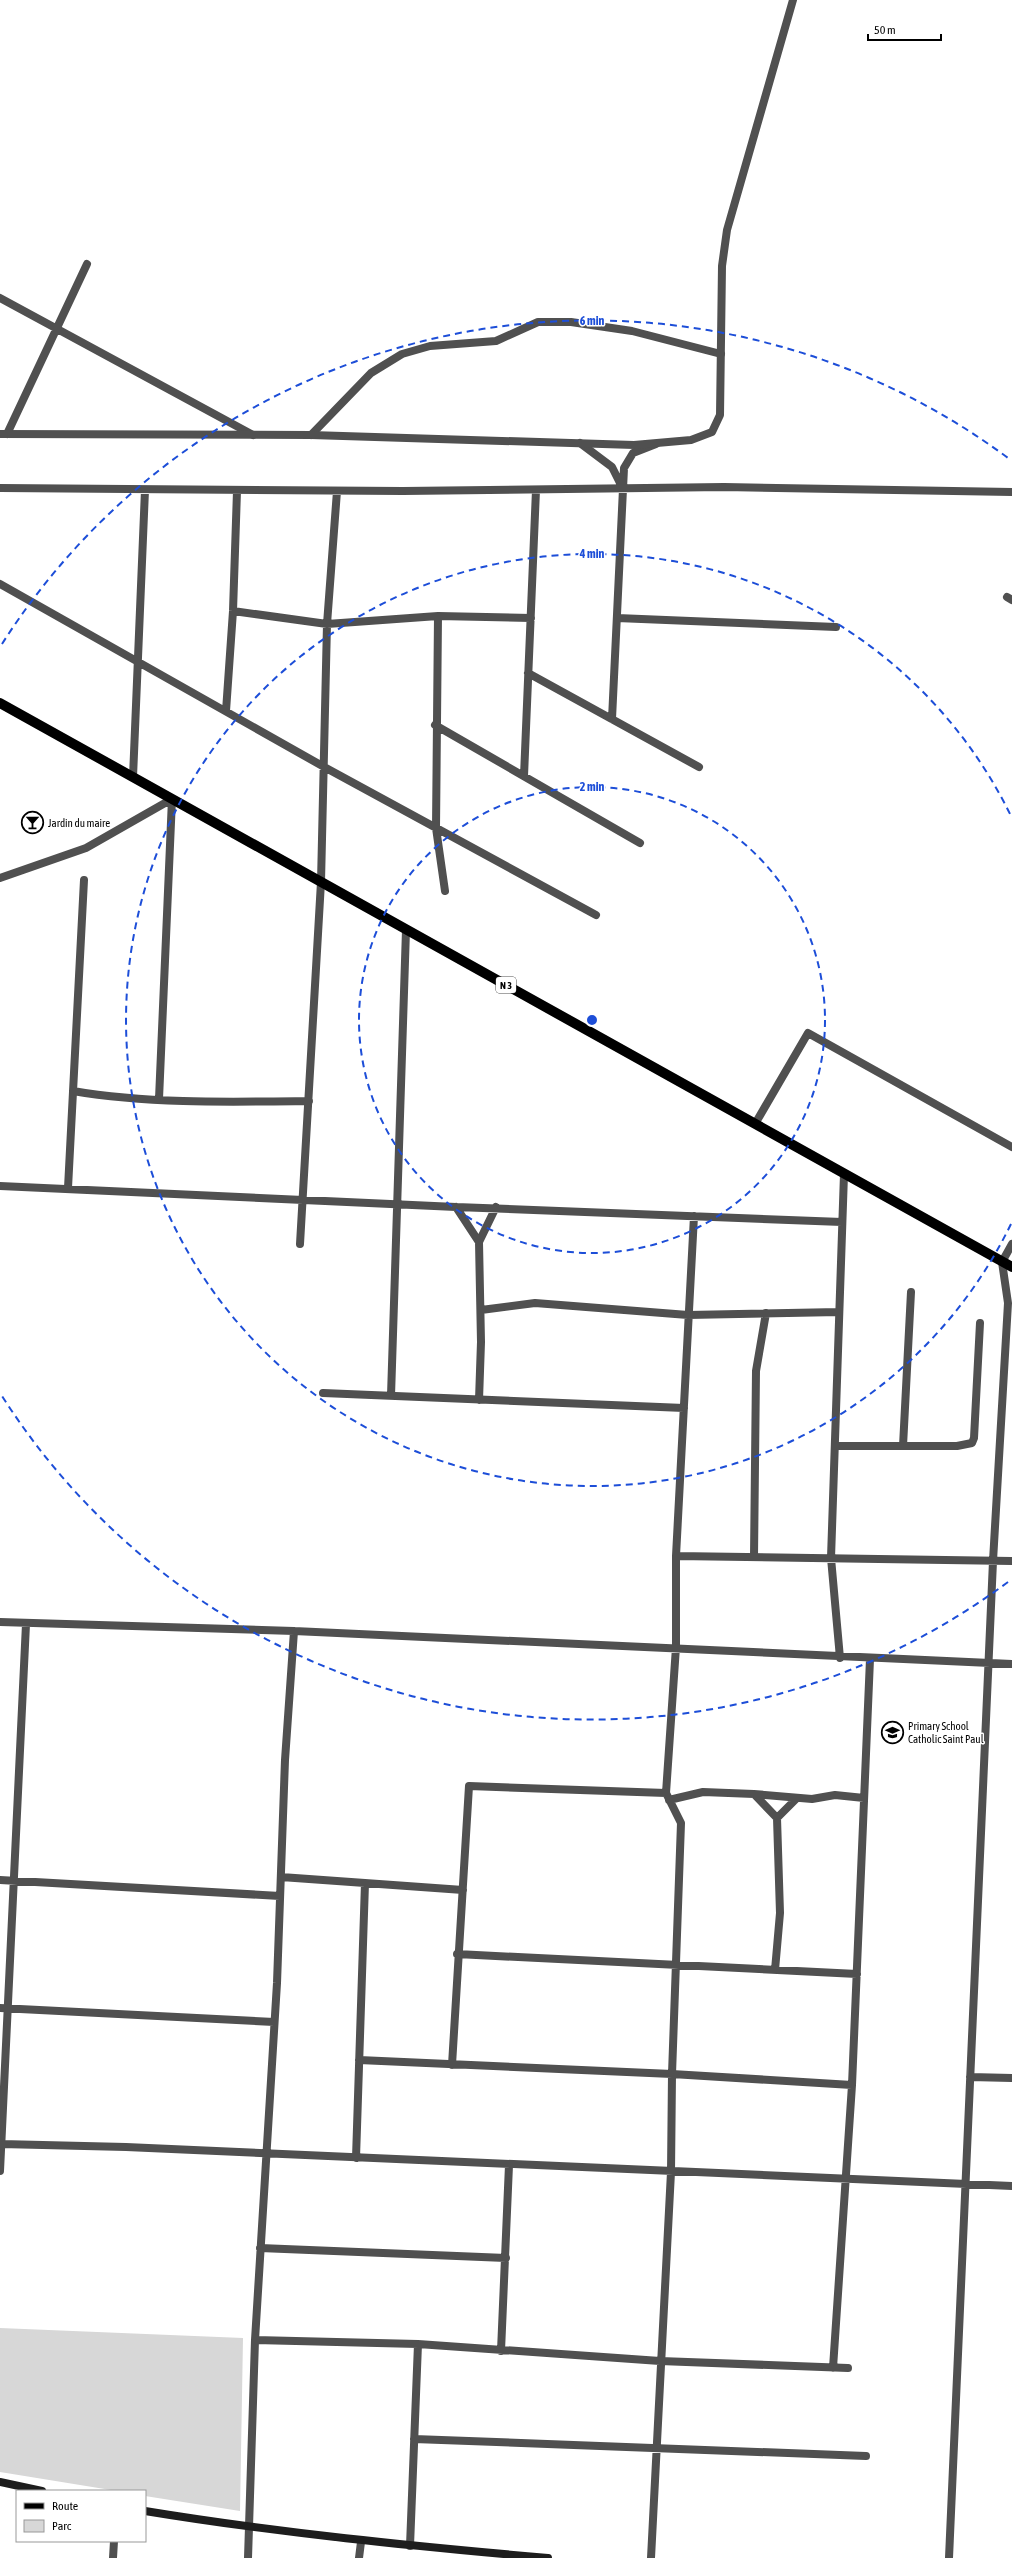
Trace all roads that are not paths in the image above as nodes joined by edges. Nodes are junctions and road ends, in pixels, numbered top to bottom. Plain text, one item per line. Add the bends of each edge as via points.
1 (793, 0) edge
2 (87, 264) dead end
3 (0, 298) edge
4 (56, 328) junction
5 (721, 354) junction
6 (4, 434) edge
7 (253, 435) junction
8 (311, 435) junction
9 (580, 443) junction
10 (656, 444) junction
11 (0, 488) edge
12 (145, 490) junction
13 (236, 490) junction
14 (536, 490) junction
15 (622, 490) junction
16 (337, 491) junction
17 (1012, 492) edge
18 (0, 584) edge
19 (233, 611) junction
20 (438, 616) junction
21 (531, 618) junction
22 (617, 618) junction
23 (327, 624) junction
24 (836, 627) dead end
25 (138, 660) junction
26 (528, 673) junction
27 (0, 703) edge
28 (226, 711) junction
29 (612, 719) junction
30 (435, 725) junction
31 (699, 767) dead end
32 (326, 768) junction
33 (524, 776) junction
34 (133, 777) junction
35 (172, 799) junction
36 (436, 828) junction
37 (640, 843) dead end
38 (0, 878) edge
39 (84, 880) dead end
40 (321, 882) junction
41 (445, 891) dead end
42 (596, 915) dead end
43 (406, 930) junction
44 (73, 1092) junction
45 (158, 1098) junction
46 (309, 1101) junction
47 (755, 1124) junction
48 (1012, 1147) edge
49 (844, 1174) junction
50 (0, 1186) edge
51 (68, 1188) junction
52 (303, 1199) junction
53 (397, 1203) junction
54 (456, 1207) junction
55 (496, 1207) junction
56 (694, 1216) junction
57 (842, 1222) junction
58 (479, 1242) junction
59 (300, 1244) dead end
60 (1012, 1244) edge
61 (1002, 1262) junction
62 (1012, 1267) edge
63 (911, 1292) dead end
64 (481, 1310) junction
65 (839, 1312) junction
66 (766, 1313) junction
67 (688, 1315) junction
68 (980, 1323) dead end
69 (323, 1394) dead end
70 (391, 1396) junction
71 (479, 1400) junction
72 (684, 1408) junction
73 (834, 1446) junction
74 (903, 1446) junction
75 (676, 1556) junction
76 (754, 1557) junction
77 (831, 1558) junction
78 (993, 1561) junction
79 (1012, 1561) edge
80 (0, 1622) edge
81 (26, 1624) junction
82 (294, 1631) junction
83 (676, 1647) junction
84 (840, 1658) junction
85 (870, 1658) junction
86 (990, 1663) junction
87 (1012, 1664) edge
88 (754, 1794) junction
89 (667, 1796) junction
90 (797, 1798) junction
91 (864, 1798) junction
92 (777, 1818) junction
93 (281, 1877) junction
94 (0, 1880) edge
95 (14, 1881) junction
96 (365, 1882) junction
97 (463, 1890) junction
98 (280, 1896) junction
99 (457, 1954) junction
100 (676, 1965) junction
101 (775, 1970) junction
102 (856, 1974) junction
103 (4, 2008) edge
104 (274, 2022) junction
105 (359, 2060) junction
106 (452, 2065) junction
107 (672, 2074) junction
108 (970, 2077) junction
109 (1012, 2078) edge
110 (852, 2085) junction
111 (1, 2144) junction
112 (265, 2154) junction
113 (356, 2158) junction
114 (509, 2166) junction
115 (0, 2171) edge
116 (671, 2172) junction
117 (846, 2179) junction
118 (966, 2184) junction
119 (1012, 2186) edge
120 (260, 2248) junction
121 (506, 2258) junction
122 (255, 2340) junction
123 (418, 2344) junction
124 (501, 2351) junction
125 (660, 2361) junction
126 (833, 2368) junction
127 (848, 2368) dead end
128 (414, 2438) junction
129 (655, 2448) junction
130 (866, 2456) dead end
131 (0, 2482) edge
132 (37, 2490) edge
133 (146, 2511) edge
134 (250, 2528) junction
135 (114, 2542) edge
136 (361, 2542) junction
137 (410, 2546) junction
138 (113, 2558) edge
139 (248, 2558) edge
140 (359, 2558) edge
141 (548, 2558) edge
142 (651, 2558) edge
143 (949, 2558) edge

1 - 5 street via 727,230 722,266
2 - 4 street
3 - 4 street
4 - 6 street
4 - 7 street
5 - 8 street via 632,331 571,322 538,322 496,341 430,346 402,354 371,373
5 - 10 street via 720,415 712,432 691,440
6 - 7 street
7 - 8 street
8 - 9 street
9 - 10 street
9 - 15 street via 612,467
10 - 15 street via 629,457 624,468
11 - 12 street
12 - 13 street
12 - 25 street
13 - 16 street
13 - 19 street
14 - 15 street
14 - 16 street
14 - 21 street
15 - 17 street via 724,487
15 - 22 street
16 - 23 street
18 - 25 street
19 - 23 street
19 - 28 street
20 - 21 street
20 - 23 street
20 - 30 street
21 - 26 street
22 - 24 street
22 - 29 street
23 - 32 street
25 - 28 street
25 - 34 street
26 - 29 street
26 - 33 street
27 - 34 main road, N 3
28 - 32 street
29 - 31 street
30 - 33 street
30 - 36 street
32 - 36 street
32 - 40 street
33 - 37 street
34 - 35 main road, N 3
35 - 38 street via 86,848
35 - 40 main road, N 3
35 - 45 street
36 - 41 street
36 - 42 street
39 - 44 street
40 - 43 main road, N 3
40 - 46 street
43 - 47 main road, N 3
43 - 53 street
44 - 45 street via 116,1099
44 - 51 street
45 - 46 street via 233,1102
46 - 52 street
47 - 48 street via 808,1033
47 - 49 main road, N 3
49 - 57 street
49 - 61 main road, N 3
50 - 51 street
51 - 52 street
52 - 53 street
52 - 59 street
53 - 54 street
53 - 70 street
54 - 55 street
54 - 58 street
55 - 56 street
55 - 58 street
56 - 57 street
56 - 67 street
57 - 65 street
58 - 64 street
60 - 61 street
61 - 62 main road, N 3
61 - 78 street via 1008,1303
63 - 74 street
64 - 67 street via 535,1303
64 - 71 street
65 - 66 street
65 - 73 street
66 - 67 street
66 - 76 street via 756,1371
67 - 72 street
68 - 74 street via 972,1442 957,1446
69 - 70 street
70 - 71 street
71 - 72 street
72 - 75 street
73 - 74 street
73 - 77 street
75 - 76 street
75 - 83 street
76 - 77 street
77 - 78 street
77 - 84 street
78 - 79 street
78 - 86 street
80 - 81 street
81 - 82 street
81 - 95 street
82 - 83 street
82 - 93 street
83 - 84 street
83 - 89 street
84 - 85 street
85 - 86 street
85 - 91 street
86 - 87 street
86 - 108 street
88 - 89 street via 703,1792
88 - 90 street
88 - 92 street
89 - 97 street via 469,1786
89 - 100 street via 680,1823
90 - 91 street via 843,1795
90 - 92 street
91 - 102 street
92 - 101 street via 780,1913
93 - 96 street
93 - 98 street
94 - 95 street
95 - 98 street
95 - 103 street
96 - 97 street
96 - 105 street
97 - 99 street
98 - 104 street
99 - 100 street
99 - 106 street
100 - 101 street
100 - 107 street
101 - 102 street
102 - 110 street
103 - 104 street
103 - 111 street
104 - 112 street
105 - 106 street
105 - 113 street
106 - 107 street
107 - 110 street
107 - 116 street
108 - 109 street
108 - 118 street
110 - 117 street
111 - 112 street
111 - 115 street
112 - 113 street
112 - 120 street
113 - 114 street
114 - 116 street
114 - 121 street
116 - 117 street
116 - 125 street
117 - 118 street
117 - 126 street
118 - 119 street
118 - 143 street
120 - 121 street
120 - 122 street
121 - 124 street
122 - 123 street
122 - 134 street
123 - 124 street
123 - 128 street
124 - 125 street
125 - 126 street
125 - 129 street
126 - 127 street
128 - 129 street
128 - 137 street
129 - 130 street
129 - 142 street
131 - 132 main road
133 - 134 main road
134 - 136 main road
134 - 139 street
135 - 138 street
136 - 137 main road
136 - 140 street
137 - 141 main road

